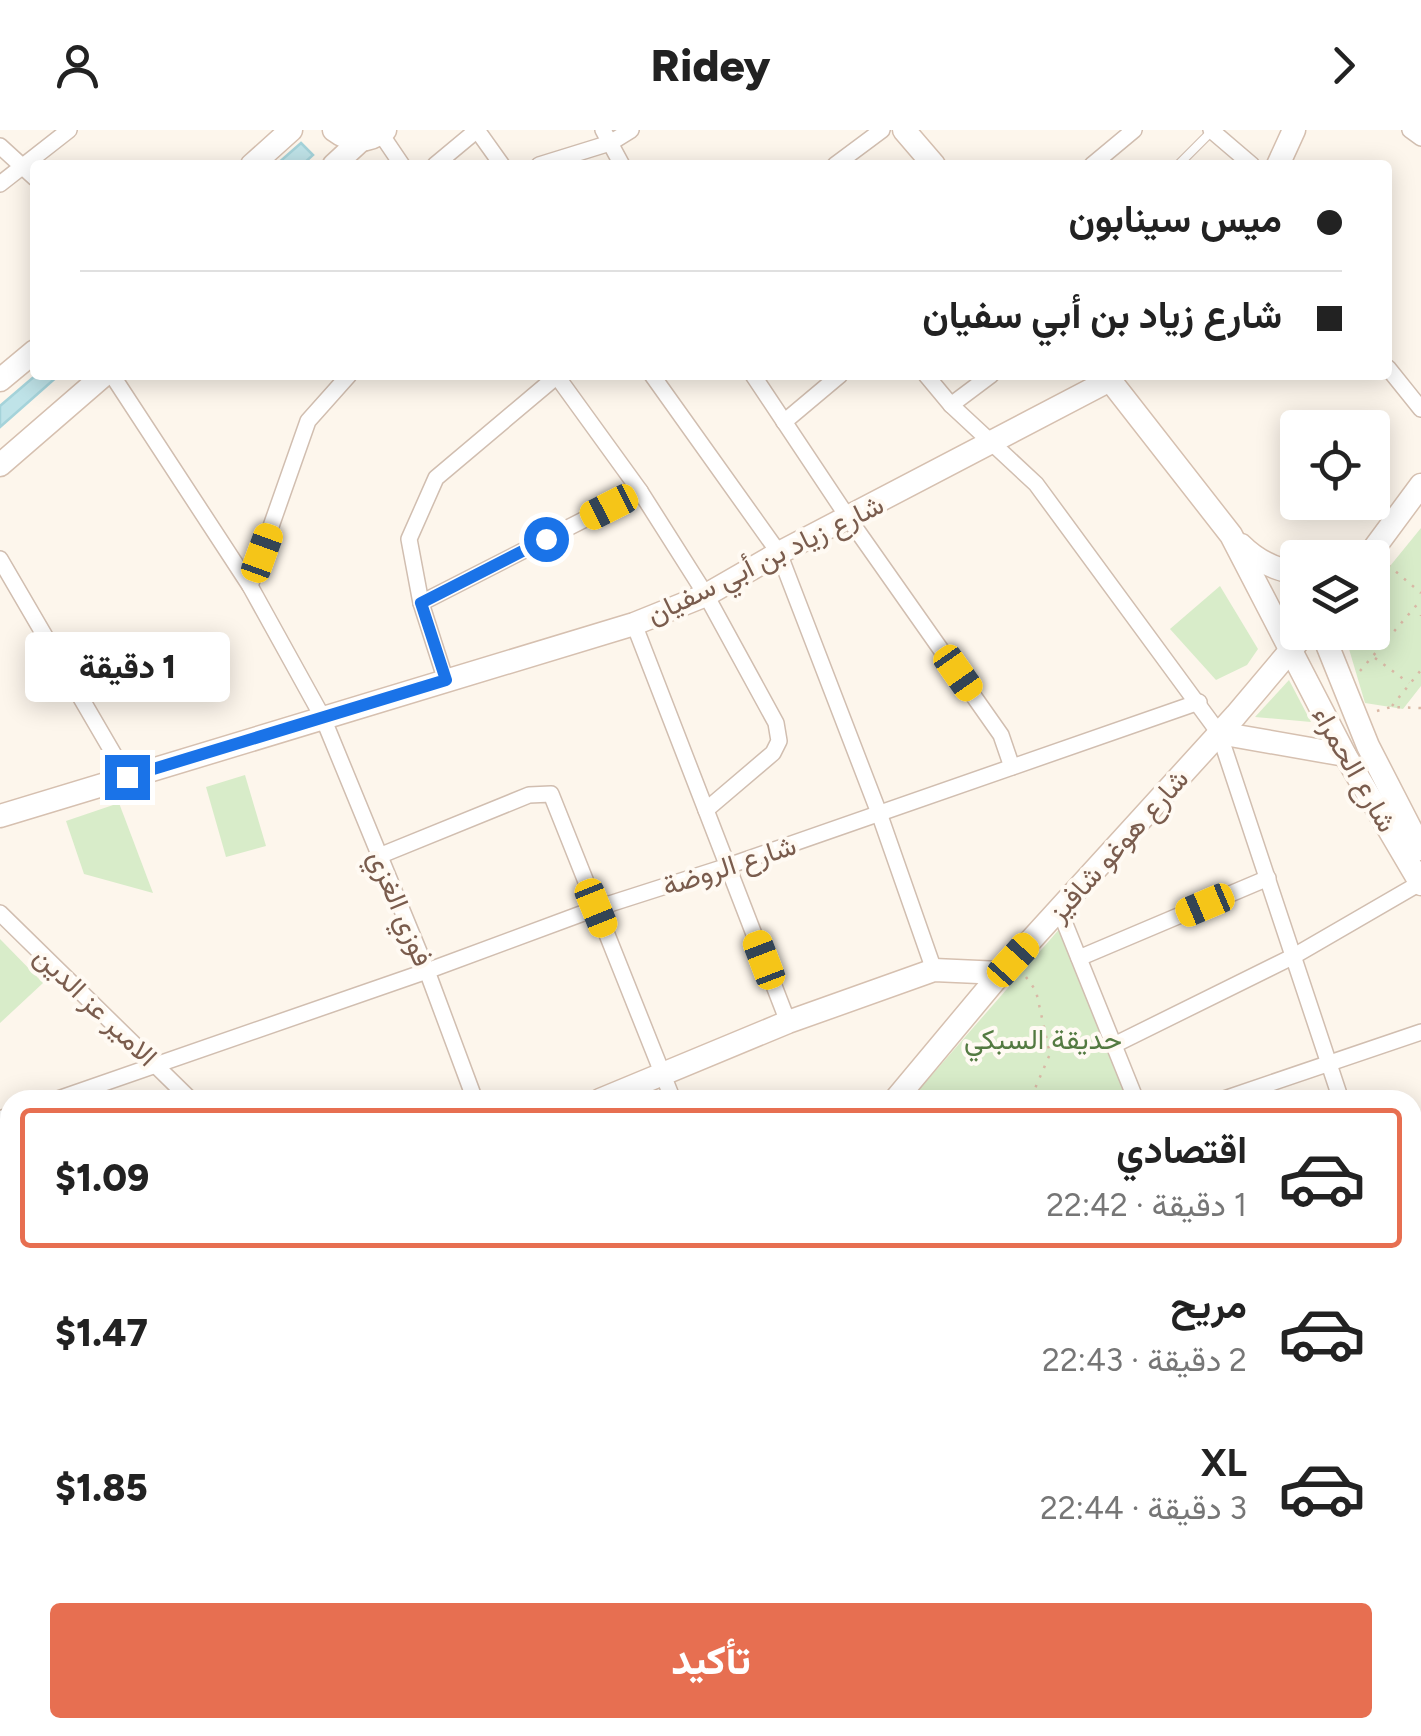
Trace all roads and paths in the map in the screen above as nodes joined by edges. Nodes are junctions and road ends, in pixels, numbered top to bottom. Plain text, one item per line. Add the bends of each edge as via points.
1 (69, 130) edge
2 (292, 130) edge
3 (334, 130) edge
4 (477, 130) edge
5 (631, 130) edge
6 (882, 130) edge
7 (904, 130) edge
8 (1134, 130) edge
9 (1294, 130) edge
10 (1410, 130) edge
11 (1212, 131) edge
12 (375, 135) edge
13 (606, 136) edge
14 (1421, 138) edge
15 (0, 146) edge
16 (258, 160) edge
17 (341, 160) edge
18 (398, 160) edge
19 (441, 160) edge
20 (498, 160) edge
21 (550, 160) edge
22 (619, 160) edge
23 (842, 160) edge
24 (930, 160) edge
25 (1098, 160) edge
26 (1183, 160) edge
27 (1246, 160) edge
28 (1280, 160) edge
29 (22, 166) junction
30 (30, 173) edge
31 (0, 184) edge
32 (30, 354) edge
33 (1392, 373) edge
34 (0, 380) edge
35 (98, 380) edge
36 (115, 380) edge
37 (344, 380) edge
38 (552, 380) edge
39 (560, 380) edge
40 (656, 380) edge
41 (756, 380) edge
42 (834, 380) edge
43 (930, 380) edge
44 (985, 380) edge
45 (1105, 380) edge
46 (1112, 380) edge
47 (951, 404) junction
48 (1421, 409) edge
49 (784, 422) junction
50 (991, 444) junction
51 (0, 465) edge
52 (1421, 486) edge
53 (640, 491) junction
54 (849, 519) junction
55 (1231, 535) junction
56 (1380, 540) edge
57 (780, 553) junction
58 (0, 559) edge
59 (1280, 570) edge
60 (1390, 571) edge
61 (250, 586) junction
62 (1421, 593) edge
63 (706, 594) junction
64 (1421, 600) edge
65 (421, 603) junction
66 (1280, 604) edge
67 (634, 624) junction
68 (1295, 650) edge
69 (1309, 650) edge
70 (1312, 650) edge
71 (1373, 656) junction
72 (1421, 670) edge
73 (1357, 676) dead end
74 (446, 680) junction
75 (1410, 684) junction
76 (1200, 702) junction
77 (1391, 708) junction
78 (1421, 708) edge
79 (1356, 716) junction
80 (323, 718) junction
81 (1220, 733) junction
82 (1345, 756) junction
83 (1012, 768) junction
84 (127, 777) junction
85 (706, 810) junction
86 (879, 814) junction
87 (0, 816) edge
88 (1421, 849) edge
89 (379, 856) junction
90 (728, 866) junction
91 (1268, 878) junction
92 (1421, 883) edge
93 (596, 908) junction
94 (1059, 909) junction
95 (0, 914) edge
96 (1294, 956) junction
97 (1079, 958) junction
98 (1007, 967) junction
99 (934, 970) junction
100 (428, 971) junction
101 (788, 1022) junction
102 (1419, 1034) edge
103 (1114, 1046) junction
104 (1421, 1052) edge
105 (1330, 1064) junction
106 (156, 1065) junction
107 (664, 1075) junction
108 (83, 1090) edge
109 (181, 1090) edge
110 (472, 1090) edge
111 (626, 1090) edge
112 (669, 1090) edge
113 (903, 1090) edge
114 (1034, 1090) edge
115 (1132, 1090) edge
116 (1251, 1090) edge
117 (1339, 1090) edge

1 - 29 street
2 - 16 street
3 - 12 street via 348,139
4 - 19 street
4 - 20 street
5 - 13 street
6 - 23 street
7 - 24 street
8 - 25 street
9 - 28 street
10 - 14 street
11 - 26 lane
11 - 27 street
12 - 17 street
12 - 18 street
13 - 21 street
13 - 22 street
15 - 29 street
29 - 30 street
29 - 31 street
32 - 34 street
33 - 48 street
35 - 51 street
36 - 61 street, فوزي الغزي
37 - 61 street via 308,420
38 - 65 street via 436,478 409,539
39 - 53 street
40 - 57 street
41 - 49 street
42 - 49 street
43 - 47 street
44 - 47 street
45 - 50 street, شارع زياد بن أبي سفيان
46 - 55 street
47 - 50 street
49 - 54 street
50 - 54 street, شارع زياد بن أبي سفيان
50 - 76 street via 1036,484
52 - 56 street
53 - 63 street
53 - 65 street
54 - 57 street, شارع زياد بن أبي سفيان
54 - 83 street via 1001,734
55 - 59 street
55 - 66 street
57 - 63 street, شارع زياد بن أبي سفيان
57 - 86 street
58 - 84 street
60 - 62 path
61 - 80 street, فوزي الغزي
63 - 67 street, شارع زياد بن أبي سفيان
63 - 85 street via 776,723 779,741
64 - 71 path
65 - 74 street
67 - 74 street, شارع زياد بن أبي سفيان
67 - 85 street
68 - 81 street, شارع هوغو شافيز
69 - 82 street, شارع الحمراء
70 - 79 street
71 - 73 path
71 - 75 path
72 - 75 path
74 - 80 street, شارع زياد بن أبي سفيان
75 - 77 path
76 - 81 street
76 - 83 street, شارع الروضة
77 - 78 path
77 - 79 path
79 - 88 street
80 - 84 street, شارع زياد بن أبي سفيان
80 - 89 street, فوزي الغزي
81 - 82 street
81 - 91 street
81 - 94 street, شارع هوغو شافيز
82 - 92 street, شارع الحمراء
83 - 86 street, شارع الروضة
84 - 87 street, شارع زياد بن أبي سفيان
85 - 90 street
86 - 90 street, شارع الروضة
86 - 99 street
89 - 93 street via 530,795 551,794
89 - 100 street, فوزي الغزي
90 - 93 street, شارع الروضة
90 - 101 street
91 - 96 street
91 - 97 street
92 - 96 street
93 - 100 street, شارع الروضة
93 - 107 street
94 - 97 street
94 - 98 street, شارع هوغو شافيز
95 - 106 street, الامير عز الدين
96 - 103 street
96 - 105 street
97 - 103 street
98 - 99 street
98 - 113 street, شارع هوغو شافيز
98 - 114 path via 1036,991 1048,1039 1050,1054
99 - 101 street
100 - 106 street, شارع الروضة
100 - 110 street, فوزي الغزي
101 - 107 street
102 - 104 street
102 - 105 street
103 - 115 street
105 - 116 street
105 - 117 street
106 - 108 street, شارع الروضة
106 - 109 street, الامير عز الدين
107 - 111 street
107 - 112 street

